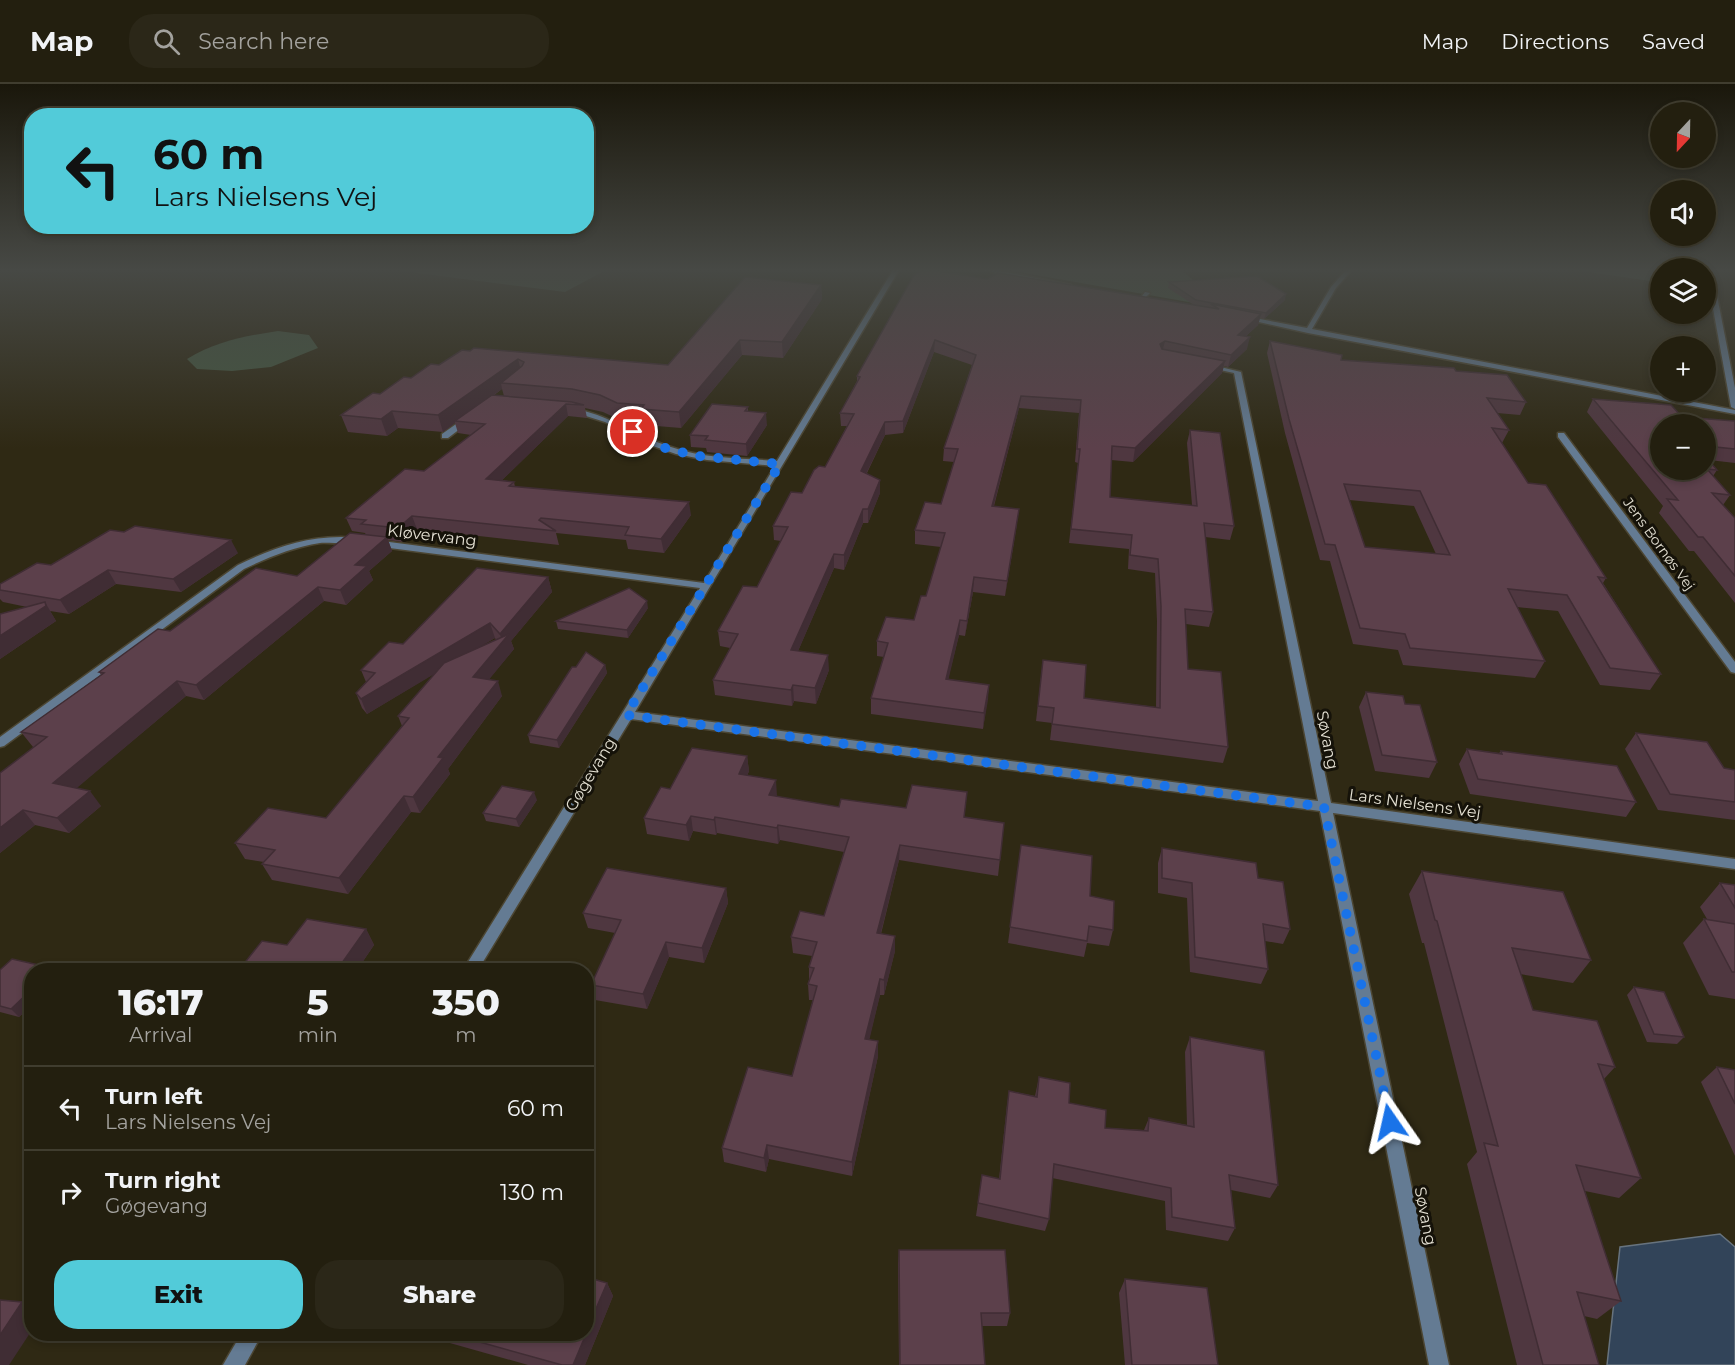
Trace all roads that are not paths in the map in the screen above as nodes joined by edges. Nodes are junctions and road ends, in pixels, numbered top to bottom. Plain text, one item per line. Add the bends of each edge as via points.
1 (860, 330) edge
2 (1302, 330) edge
3 (1720, 330) edge
4 (1308, 331) joint
5 (1193, 363) edge
6 (1735, 407) edge
7 (563, 409) edge
8 (1735, 412) edge
9 (473, 416) edge
10 (1561, 435) dead end
11 (445, 436) dead end
12 (780, 464) junction
13 (706, 586) junction
14 (1735, 670) edge
15 (626, 715) junction
16 (0, 742) edge
17 (1324, 807) junction
18 (1735, 864) edge
19 (474, 963) edge
20 (248, 1341) edge
21 (233, 1365) edge
22 (1439, 1365) edge

1 - 12 street, Gøgevang
2 - 4 street
3 - 6 street
4 - 8 street
5 - 17 street, Søvang via 1237,372
7 - 12 street via 600,416 665,448 697,456
9 - 11 street
10 - 14 street, Jens Bornøs Vej
12 - 13 street, Gøgevang
13 - 15 street, Gøgevang
13 - 16 street, Kløvervang via 348,540 307,541 275,550 241,567
15 - 17 street, Lars Nielsens Vej
15 - 19 street, Gøgevang
17 - 18 street, Lars Nielsens Vej
17 - 22 street, Søvang
20 - 21 street

